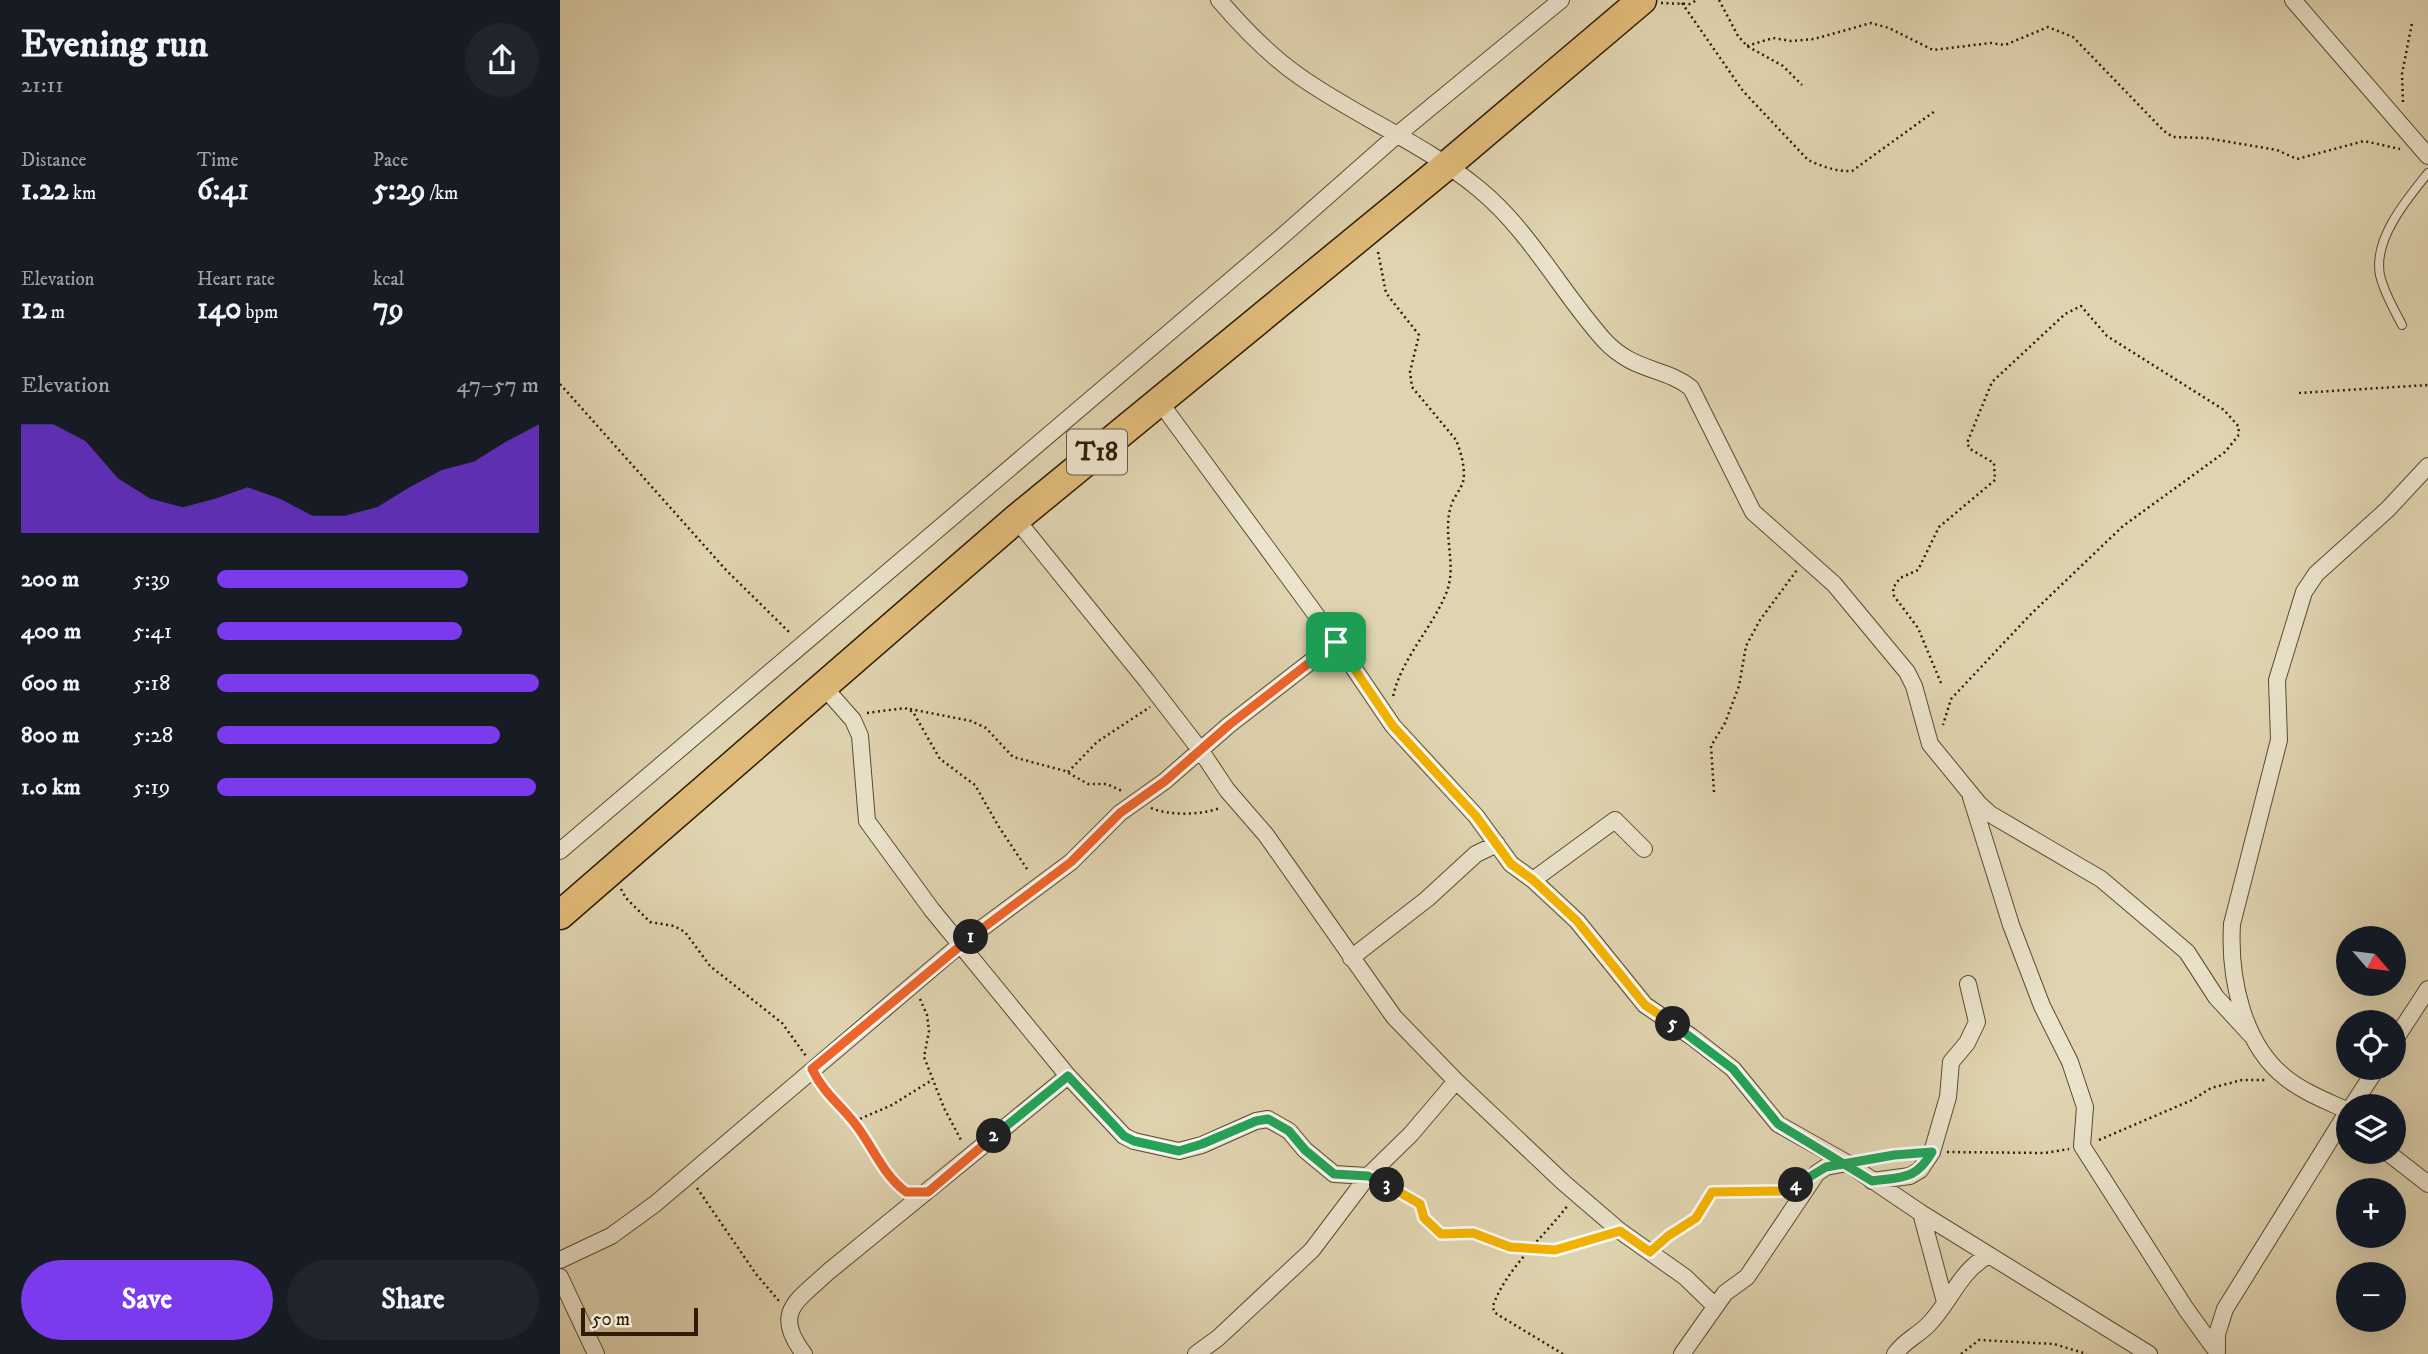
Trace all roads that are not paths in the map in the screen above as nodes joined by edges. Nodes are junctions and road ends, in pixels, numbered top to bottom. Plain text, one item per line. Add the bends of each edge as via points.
1 (1219, 0) edge
2 (1560, 0) edge
3 (2293, 0) edge
4 (1639, 2) edge
5 (1397, 135) junction
6 (2428, 156) edge
7 (1446, 166) junction
8 (2428, 173) edge
9 (2402, 326) dead end
10 (1159, 401) junction
11 (2428, 466) edge
12 (1016, 519) junction
13 (1336, 642) junction
14 (823, 685) junction
15 (1201, 751) junction
16 (1968, 788) junction
17 (1497, 844) junction
18 (1644, 849) dead end
19 (560, 851) edge
20 (1533, 880) junction
21 (560, 915) edge
22 (962, 943) junction
23 (1351, 958) junction
24 (1968, 984) dead end
25 (2428, 989) edge
26 (2406, 1023) edge
27 (2252, 1035) junction
28 (1068, 1076) junction
29 (1456, 1081) junction
30 (2336, 1105) edge
31 (2336, 1130) edge
32 (1847, 1163) junction
33 (2402, 1164) edge
34 (1368, 1176) junction
35 (1872, 1181) junction
36 (2428, 1184) edge
37 (1921, 1213) junction
38 (1989, 1255) junction
39 (560, 1260) edge
40 (560, 1277) edge
41 (1945, 1302) junction
42 (1714, 1306) junction
43 (2218, 1353) edge
44 (596, 1354) edge
45 (804, 1354) edge
46 (1196, 1354) edge
47 (1682, 1354) edge
48 (1895, 1354) edge
49 (2149, 1354) edge

1 - 5 street via 1299,76
2 - 5 street
3 - 6 street
4 - 7 highway, T18
5 - 7 street
5 - 19 street
7 - 10 highway, T18
7 - 16 street via 1487,197 1547,264 1605,341 1639,367 1691,388 1750,507 1833,584 1907,672 1924,730 1938,756
8 - 9 lane via 2395,219 2380,257 2385,291
10 - 12 highway, T18
10 - 13 street
11 - 27 street via 2309,583 2284,654 2276,686 2279,740 2232,924 2234,980
12 - 14 highway, T18
12 - 15 street
13 - 15 street
13 - 17 street via 1393,726
14 - 21 highway, T18
14 - 22 street via 860,736 867,821
15 - 22 street via 1105,827 1071,862
15 - 23 street
16 - 27 street via 1990,814 2101,879 2174,940 2216,997
16 - 43 street via 2011,925 2085,1107 2082,1146
17 - 20 street via 1511,864
17 - 23 street via 1476,854
18 - 20 street via 1615,820
20 - 32 street via 1577,921 1645,1005 1733,1069 1778,1124
22 - 28 street
22 - 39 street via 689,1176 611,1236
23 - 29 street via 1394,1017
24 - 35 street via 1977,1022 1950,1065 1948,1097 1932,1152 1920,1170 1909,1176
25 - 26 street
27 - 30 street via 2286,1078
28 - 34 street via 1134,1141 1179,1151 1268,1119 1289,1131 1334,1174
28 - 45 street via 828,1272 789,1312 789,1327
29 - 34 street
29 - 42 street via 1577,1194 1685,1277
31 - 43 street via 2225,1309 2217,1334
32 - 35 street
32 - 42 street via 1817,1173 1747,1277
33 - 36 street
34 - 46 street via 1312,1250
35 - 37 street
37 - 38 street
37 - 41 street
38 - 41 street via 1966,1271
38 - 49 street
40 - 44 street
41 - 48 street via 1929,1324
42 - 47 street

